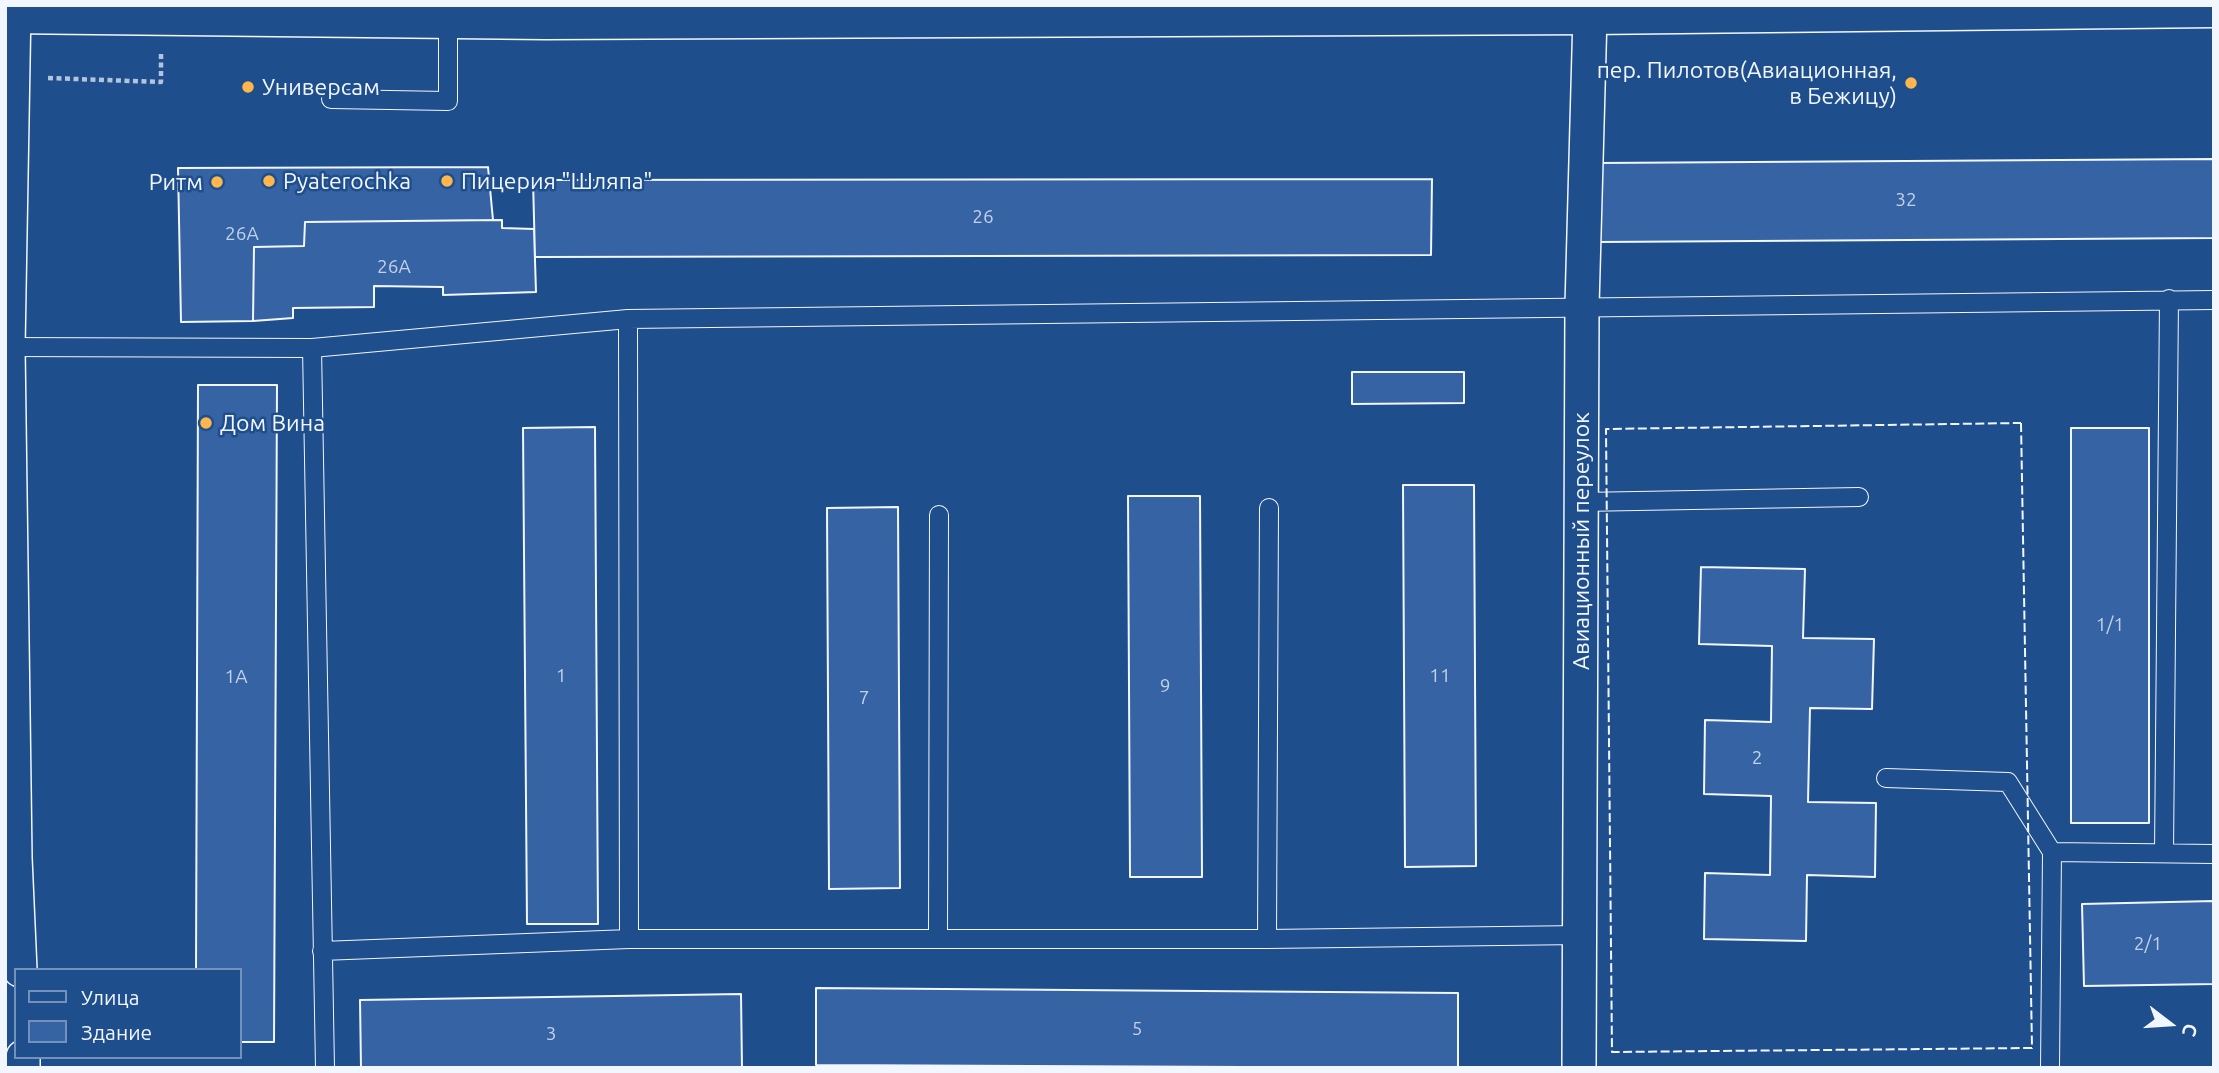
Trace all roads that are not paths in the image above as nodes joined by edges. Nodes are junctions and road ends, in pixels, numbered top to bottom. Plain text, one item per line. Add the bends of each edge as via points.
1 (2214, 8) edge
2 (11, 11) edge
3 (1590, 15) junction
4 (449, 19) junction
5 (331, 99) dead end
6 (2169, 299) junction
7 (2214, 300) edge
8 (1582, 306) junction
9 (628, 319) junction
10 (7, 347) edge
11 (312, 348) junction
12 (1860, 497) dead end
13 (1581, 502) junction
14 (1269, 508) dead end
15 (939, 515) dead end
16 (1886, 778) dead end
17 (2052, 852) junction
18 (2164, 853) junction
19 (2214, 854) edge
20 (10, 858) edge
21 (1580, 935) junction
22 (939, 938) junction
23 (629, 939) junction
24 (1267, 939) junction
25 (322, 951) junction
26 (20, 968) edge
27 (325, 1068) edge
28 (1578, 1068) edge
29 (2050, 1068) edge

1 - 3 main road
2 - 4 main road
2 - 10 street
3 - 4 main road
3 - 8 street, Авиационный переулок
4 - 5 lane via 448,100
6 - 7 lane
6 - 8 lane
6 - 18 lane
8 - 9 lane
8 - 13 street, Авиационный переулок
9 - 11 lane
9 - 23 lane
10 - 11 lane
10 - 20 street
11 - 25 lane
12 - 13 lane
13 - 21 street, Авиационный переулок
14 - 24 lane
15 - 22 lane
16 - 17 lane via 2008,782
17 - 18 lane
17 - 29 lane
18 - 19 lane
20 - 26 street
21 - 24 lane
21 - 28 street, Авиационный переулок
22 - 23 lane
22 - 24 lane
23 - 25 lane
25 - 27 lane

